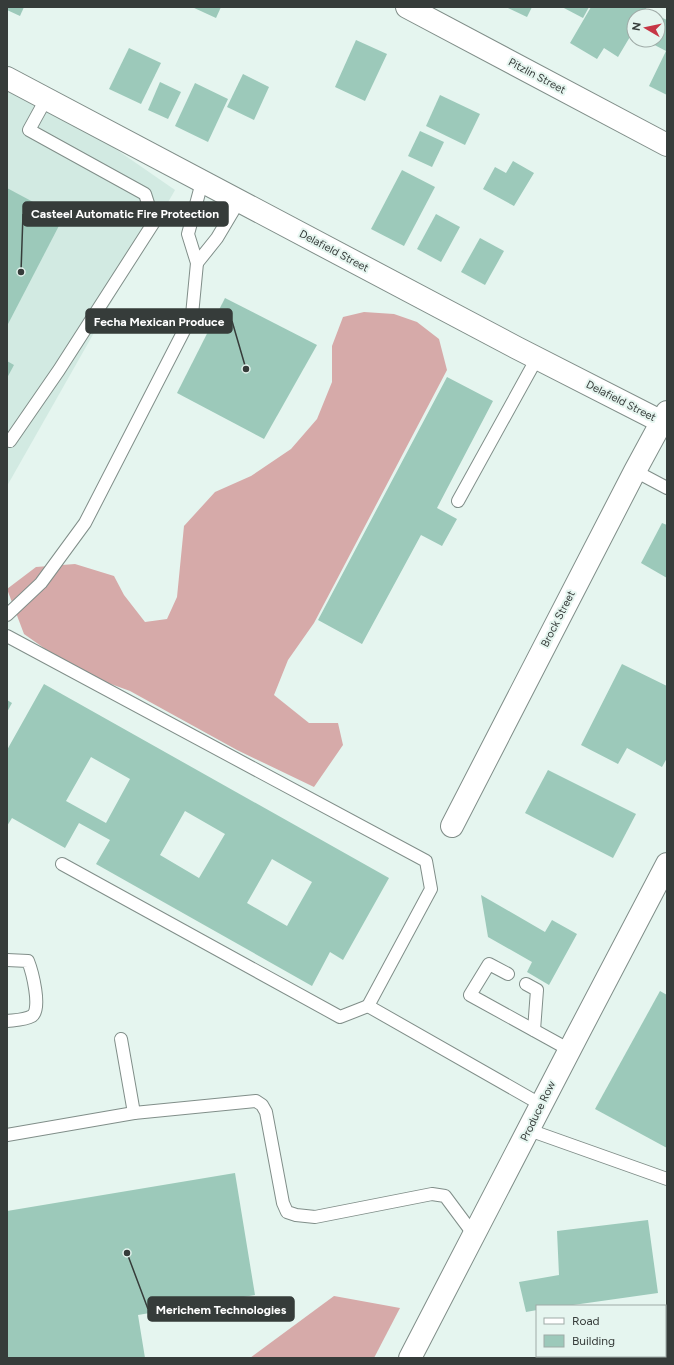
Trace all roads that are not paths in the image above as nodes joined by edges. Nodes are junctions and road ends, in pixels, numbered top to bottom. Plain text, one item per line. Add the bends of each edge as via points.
1 (407, 7) edge
2 (7, 78) edge
3 (46, 99) junction
4 (667, 145) edge
5 (202, 182) junction
6 (239, 201) junction
7 (197, 263) junction
8 (537, 358) junction
9 (664, 417) edge
10 (7, 440) edge
11 (635, 470) junction
12 (667, 488) edge
13 (458, 501) dead end
14 (7, 615) edge
15 (7, 636) edge
16 (452, 826) dead end
17 (62, 864) dead end
18 (667, 864) edge
19 (7, 960) edge
20 (508, 974) dead end
21 (526, 984) dead end
22 (368, 1006) junction
23 (7, 1021) edge
24 (534, 1030) junction
25 (121, 1039) dead end
26 (568, 1049) junction
27 (540, 1104) junction
28 (134, 1112) junction
29 (529, 1130) junction
30 (7, 1135) edge
31 (667, 1180) edge
32 (474, 1235) junction
33 (410, 1358) edge

1 - 4 street, Pitzlin Street
2 - 3 street, Delafield Street
3 - 5 street, Delafield Street
3 - 10 lane via 29,130 145,194 154,222 59,370 10,441
5 - 6 street, Delafield Street
5 - 7 lane via 188,234
6 - 7 lane via 217,238
6 - 8 street, Delafield Street
7 - 14 lane via 192,315 85,522 41,583
8 - 9 street, Delafield Street
8 - 13 lane
9 - 11 street, Brock Street
11 - 12 lane
11 - 16 street, Brock Street
15 - 22 lane via 426,861 431,889
17 - 22 lane via 340,1017
18 - 26 street, Produce Row
19 - 23 lane via 28,961 36,999 36,1011 32,1016
20 - 24 lane via 489,964 470,995
21 - 24 lane via 537,990
22 - 27 lane
24 - 26 lane
25 - 28 lane
26 - 27 street, Produce Row
27 - 29 street, Produce Row
28 - 30 lane
28 - 32 lane via 256,1101 266,1112 283,1203 288,1212 315,1216 432,1194 445,1196
29 - 31 lane
29 - 32 street, Produce Row
32 - 33 street, Produce Row

